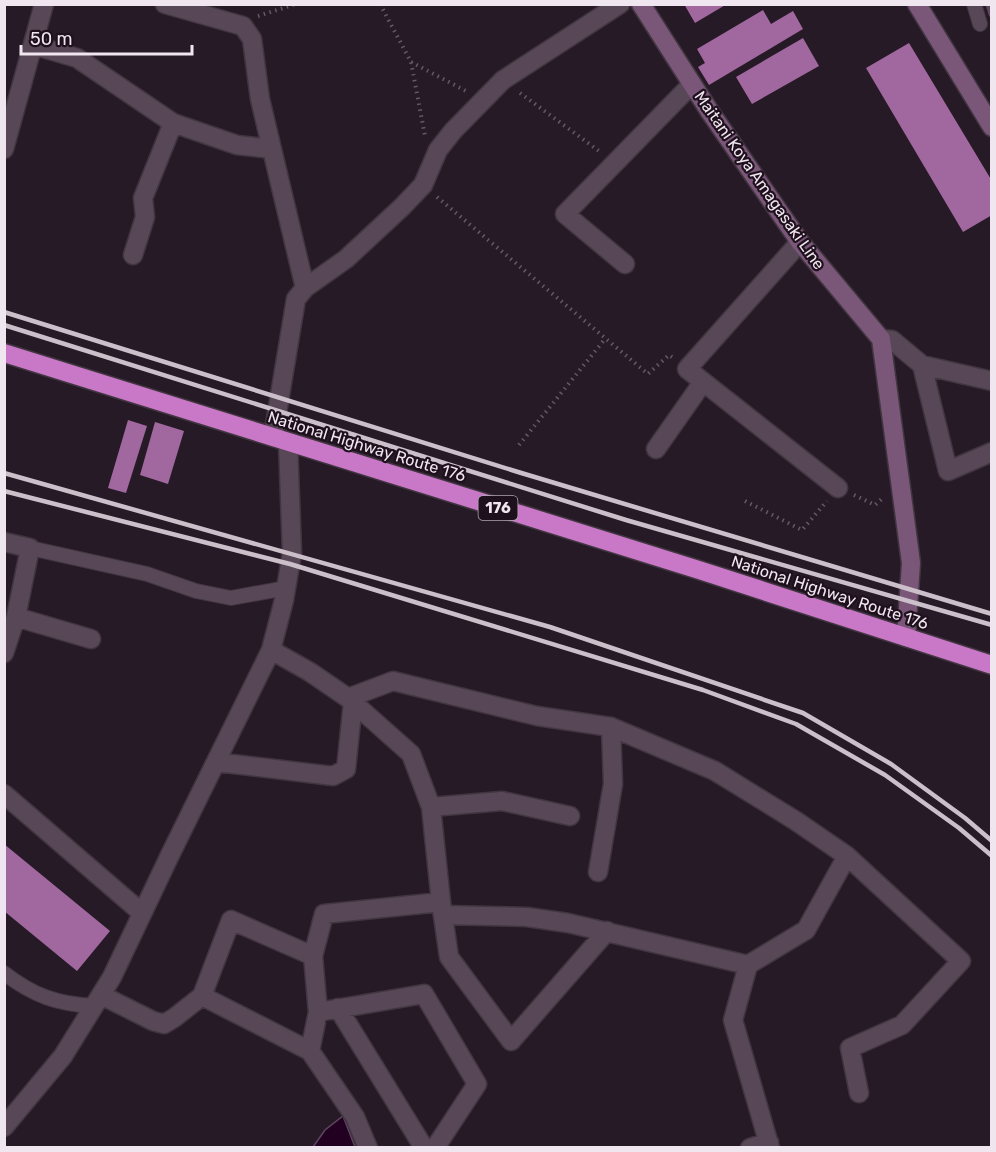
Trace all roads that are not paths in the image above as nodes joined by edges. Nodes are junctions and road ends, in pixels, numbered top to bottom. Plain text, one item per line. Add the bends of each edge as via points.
1 (44, 4) edge
2 (165, 4) edge
3 (620, 4) edge
4 (641, 4) edge
5 (917, 4) edge
6 (974, 4) edge
7 (980, 24) dead end
8 (33, 45) junction
9 (692, 84) junction
10 (173, 123) junction
11 (992, 127) edge
12 (4, 149) edge
13 (272, 149) junction
14 (800, 242) junction
15 (133, 255) dead end
16 (625, 264) dead end
17 (305, 288) junction
18 (881, 339) junction
19 (4, 354) edge
20 (922, 365) junction
21 (992, 381) edge
22 (703, 382) junction
23 (280, 440) junction
24 (656, 449) dead end
25 (992, 452) edge
26 (838, 488) road end
27 (4, 542) edge
28 (30, 548) junction
29 (286, 588) junction
30 (16, 617) junction
31 (906, 637) junction
32 (91, 639) dead end
33 (270, 650) junction
34 (4, 653) edge
35 (992, 664) edge
36 (350, 700) junction
37 (611, 727) junction
38 (216, 762) junction
39 (4, 794) edge
40 (431, 807) junction
41 (570, 816) dead end
42 (848, 856) junction
43 (598, 872) dead end
44 (442, 909) junction
45 (142, 913) junction
46 (607, 931) junction
47 (313, 956) junction
48 (748, 965) junction
49 (4, 973) edge
50 (202, 996) junction
51 (98, 1000) junction
52 (338, 1008) junction
53 (318, 1012) junction
54 (310, 1051) junction
55 (859, 1093) dead end
56 (4, 1127) edge
57 (769, 1145) edge
58 (368, 1148) edge
59 (423, 1148) edge
60 (435, 1148) edge
61 (750, 1148) edge

1 - 8 street
2 - 13 street via 243,26 252,39
3 - 17 street via 503,80 453,131 438,150 423,184 402,207 346,260
4 - 9 main road, Maitani Koya Amagasaki Line
5 - 11 main road
6 - 7 lane
8 - 10 street via 76,58
8 - 12 street
9 - 14 main road, Maitani Koya Amagasaki Line
9 - 16 street via 565,214
10 - 13 street via 237,145
10 - 15 street via 143,198 145,217
13 - 17 street
14 - 18 main road, Maitani Koya Amagasaki Line
14 - 22 street via 687,369
17 - 23 street via 296,299
18 - 20 street via 892,340
18 - 31 main road via 911,563
19 - 23 highway, National Highway Route 176 / 176
20 - 21 street
20 - 25 street via 948,471
22 - 24 street
22 - 26 street
23 - 29 street via 292,553
23 - 31 highway, National Highway Route 176 / 176
27 - 28 street
28 - 29 lane via 147,574 231,598
28 - 30 street
29 - 33 street
30 - 32 street
30 - 34 street
31 - 35 highway, National Highway Route 176 / 176
33 - 36 street
33 - 38 street
36 - 37 street via 393,681 537,716
36 - 38 street via 346,769 333,776
36 - 40 street via 411,754
37 - 42 street via 715,771
37 - 43 street via 613,784
38 - 45 street
39 - 45 street
40 - 41 street via 502,801
40 - 44 street
42 - 48 street via 806,930
42 - 55 street via 961,961 903,1026 850,1048
44 - 46 street via 527,917
44 - 46 street via 449,957 511,1041
44 - 47 street via 324,914
45 - 51 street
46 - 48 street
47 - 50 street via 231,920
47 - 53 street
48 - 57 street via 733,1020
49 - 51 lane via 43,998 68,1004
50 - 51 street via 165,1024
50 - 54 street
51 - 56 street via 63,1056
52 - 53 street
52 - 59 street
52 - 60 street via 424,994 477,1084
53 - 54 street
54 - 58 street via 356,1117
57 - 61 street

